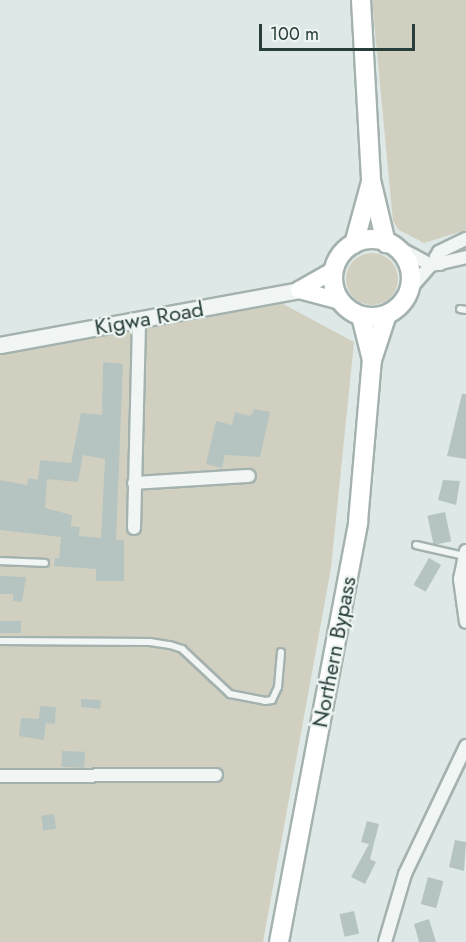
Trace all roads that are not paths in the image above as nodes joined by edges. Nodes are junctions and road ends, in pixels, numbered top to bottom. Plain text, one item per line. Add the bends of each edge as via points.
1 (361, 0) edge
2 (371, 180) junction
3 (466, 239) edge
4 (354, 244) junction
5 (389, 244) junction
6 (466, 256) edge
7 (435, 264) junction
8 (334, 270) junction
9 (410, 289) junction
10 (299, 291) junction
11 (340, 300) junction
12 (387, 314) junction
13 (361, 316) junction
14 (139, 320) junction
15 (0, 345) edge
16 (372, 360) junction
17 (249, 476) dead end
18 (134, 483) junction
19 (134, 528) dead end
20 (416, 545) dead end
21 (465, 553) edge
22 (0, 561) edge
23 (45, 563) dead end
24 (466, 622) edge
25 (0, 641) edge
26 (281, 652) dead end
27 (466, 746) edge
28 (216, 775) dead end
29 (0, 776) edge
30 (279, 942) edge
31 (385, 942) edge

1 - 2 main road
2 - 4 main road
2 - 5 main road
3 - 7 street via 439,252
4 - 5 main road via 370,239
4 - 8 main road via 341,255
5 - 7 street
5 - 9 main road via 407,261
6 - 7 street
7 - 9 street
8 - 10 main road
8 - 11 main road via 333,282
9 - 12 main road via 402,303
10 - 11 main road
10 - 14 street, Kigwa Road
11 - 13 main road
12 - 13 main road
12 - 16 main road
13 - 16 main road
14 - 15 street, Kigwa Road
14 - 18 street
16 - 30 main road, Northern Bypass via 358,522
17 - 18 street
18 - 19 street
20 - 21 lane
21 - 24 street via 460,579
22 - 23 lane
25 - 26 lane via 170,645 182,649 230,694 265,701 272,700 278,687
27 - 31 street via 405,874
28 - 29 street

